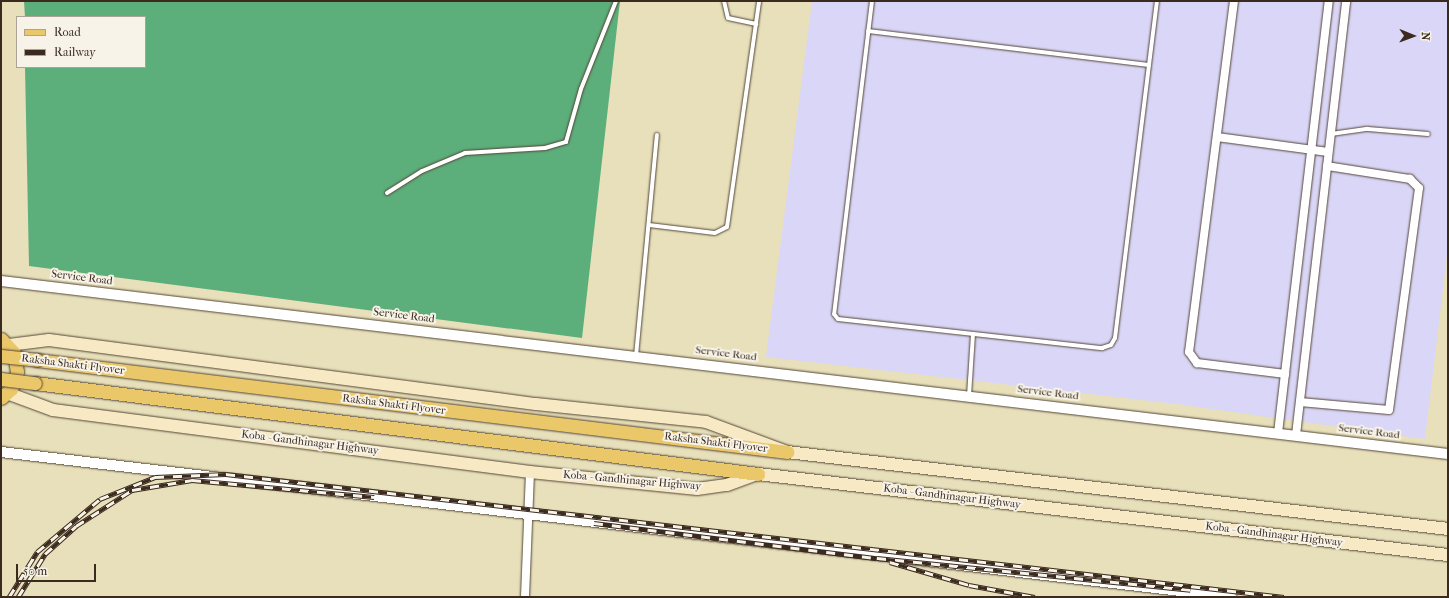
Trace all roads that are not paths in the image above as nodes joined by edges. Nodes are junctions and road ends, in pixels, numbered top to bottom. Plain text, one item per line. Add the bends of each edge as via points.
1 (616, 1) edge
2 (724, 1) edge
3 (759, 1) edge
4 (872, 1) edge
5 (1157, 1) edge
6 (1234, 1) edge
7 (1329, 1) edge
8 (1346, 1) edge
9 (756, 24) junction
10 (868, 31) junction
11 (1149, 65) junction
12 (1330, 134) junction
13 (1428, 134) dead end
14 (657, 136) dead end
15 (1217, 137) junction
16 (1312, 150) junction
17 (1328, 152) junction
18 (1327, 166) junction
19 (387, 193) dead end
20 (649, 225) junction
21 (1, 281) edge
22 (973, 334) junction
23 (5, 342) edge
24 (1, 356) edge
25 (636, 356) junction
26 (1285, 374) junction
27 (1, 379) edge
28 (4, 396) edge
29 (968, 396) junction
30 (1300, 402) junction
31 (1278, 433) junction
32 (1296, 435) junction
33 (1, 452) edge
34 (787, 452) junction
35 (1448, 454) edge
36 (530, 472) junction
37 (758, 474) junction
38 (527, 515) junction
39 (1448, 529) edge
40 (1448, 555) edge
41 (525, 597) edge
42 (1231, 597) edge

1 - 19 lane via 581,89 566,142 545,148 464,153 422,171
2 - 9 lane via 728,18
3 - 9 lane
4 - 10 lane
5 - 11 lane
6 - 15 street
7 - 16 street
8 - 12 street
9 - 20 lane via 727,227 715,233
10 - 11 lane
10 - 22 lane via 834,314 838,319
11 - 22 lane via 1111,345 1093,348
12 - 13 lane via 1368,129
12 - 17 street
14 - 20 lane
15 - 16 street
15 - 26 street via 1191,358 1197,363
16 - 17 street
16 - 26 street
17 - 18 street
18 - 30 street
18 - 30 street via 1410,178 1419,188 1390,410
20 - 25 lane
21 - 25 street, Service Road
22 - 29 lane
23 - 28 main road via 17,372
23 - 34 main road via 49,340 536,404 706,422
24 - 34 main road, Raksha Shakti Flyover, bridge
25 - 29 street, Service Road
26 - 31 street
27 - 37 main road, Raksha Shakti Flyover, bridge
28 - 36 main road, Koba - Gandhinagar Highway via 53,410
29 - 31 street, Service Road
30 - 32 street
31 - 32 street, Service Road
32 - 35 street, Service Road
33 - 38 street
34 - 39 main road
36 - 37 main road, Koba - Gandhinagar Highway via 698,489 727,485
36 - 38 street
37 - 40 main road, Koba - Gandhinagar Highway
38 - 41 street
38 - 42 street

